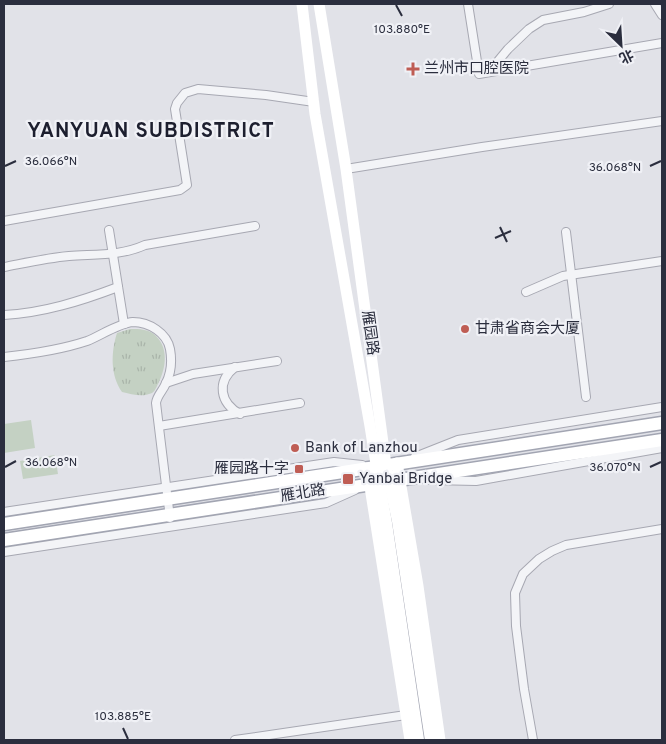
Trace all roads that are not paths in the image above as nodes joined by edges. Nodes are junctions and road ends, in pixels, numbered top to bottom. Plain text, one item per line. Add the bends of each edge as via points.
1 (302, 4) edge
2 (319, 4) edge
3 (468, 4) edge
4 (609, 4) edge
5 (655, 4) edge
6 (662, 15) edge
7 (662, 43) edge
8 (489, 72) junction
9 (314, 102) junction
10 (662, 121) edge
11 (346, 169) junction
12 (4, 221) edge
13 (256, 226) dead end
14 (109, 230) dead end
15 (566, 232) dead end
16 (113, 254) junction
17 (662, 261) edge
18 (4, 267) edge
19 (571, 275) junction
20 (118, 287) junction
21 (526, 292) dead end
22 (4, 315) edge
23 (124, 324) junction
24 (4, 357) edge
25 (277, 362) dead end
26 (236, 367) junction
27 (166, 383) junction
28 (586, 397) dead end
29 (300, 404) dead end
30 (662, 407) edge
31 (240, 414) junction
32 (662, 423) edge
33 (159, 426) junction
34 (662, 440) edge
35 (662, 448) edge
36 (382, 466) junction
37 (384, 482) junction
38 (167, 493) junction
39 (4, 512) edge
40 (171, 521) junction
41 (4, 524) edge
42 (662, 530) edge
43 (4, 540) edge
44 (4, 552) edge
45 (406, 715) junction
46 (235, 740) edge
47 (410, 740) edge
48 (418, 740) edge
49 (431, 740) edge
50 (440, 740) edge
51 (533, 740) edge

1 - 9 main road, 雁园路
2 - 11 main road, 雁园路
3 - 8 street via 479,74
4 - 8 street via 543,20 508,49
5 - 6 street
7 - 8 street
9 - 12 street via 192,90 180,97 175,109 187,185 180,190
9 - 36 main road, 雁园路
10 - 11 street
11 - 36 main road, 雁园路
13 - 16 street via 145,244
14 - 16 street
15 - 19 street
16 - 18 street via 69,256
16 - 20 street
17 - 19 street
19 - 21 street
19 - 28 street
20 - 22 street via 30,314
20 - 23 street
23 - 24 street via 85,341 44,352
23 - 27 street via 142,323 164,336 170,350 171,367
25 - 26 street
26 - 27 street via 193,374
26 - 31 street via 225,379 223,396 232,410
27 - 33 street via 156,397
29 - 31 street
30 - 36 street via 458,440
31 - 33 street
32 - 36 main road, 雁北路
33 - 38 street
34 - 37 main road, 雁北路
35 - 37 street via 476,480
36 - 37 main road, 雁园路
36 - 37 main road, 雁园路
36 - 38 main road, 雁北路
37 - 40 main road, 雁北路
37 - 45 main road, 雁园路
37 - 48 main road, 雁园路 via 386,523
37 - 49 main road, 雁园路 via 398,521
37 - 50 main road, 雁园路 via 418,586
38 - 39 street
38 - 40 street
38 - 41 main road, 雁北路
40 - 43 main road, 雁北路
40 - 44 street
42 - 51 street via 566,545 539,559 523,574 515,593 516,626
45 - 46 street
45 - 47 main road, 雁园路

